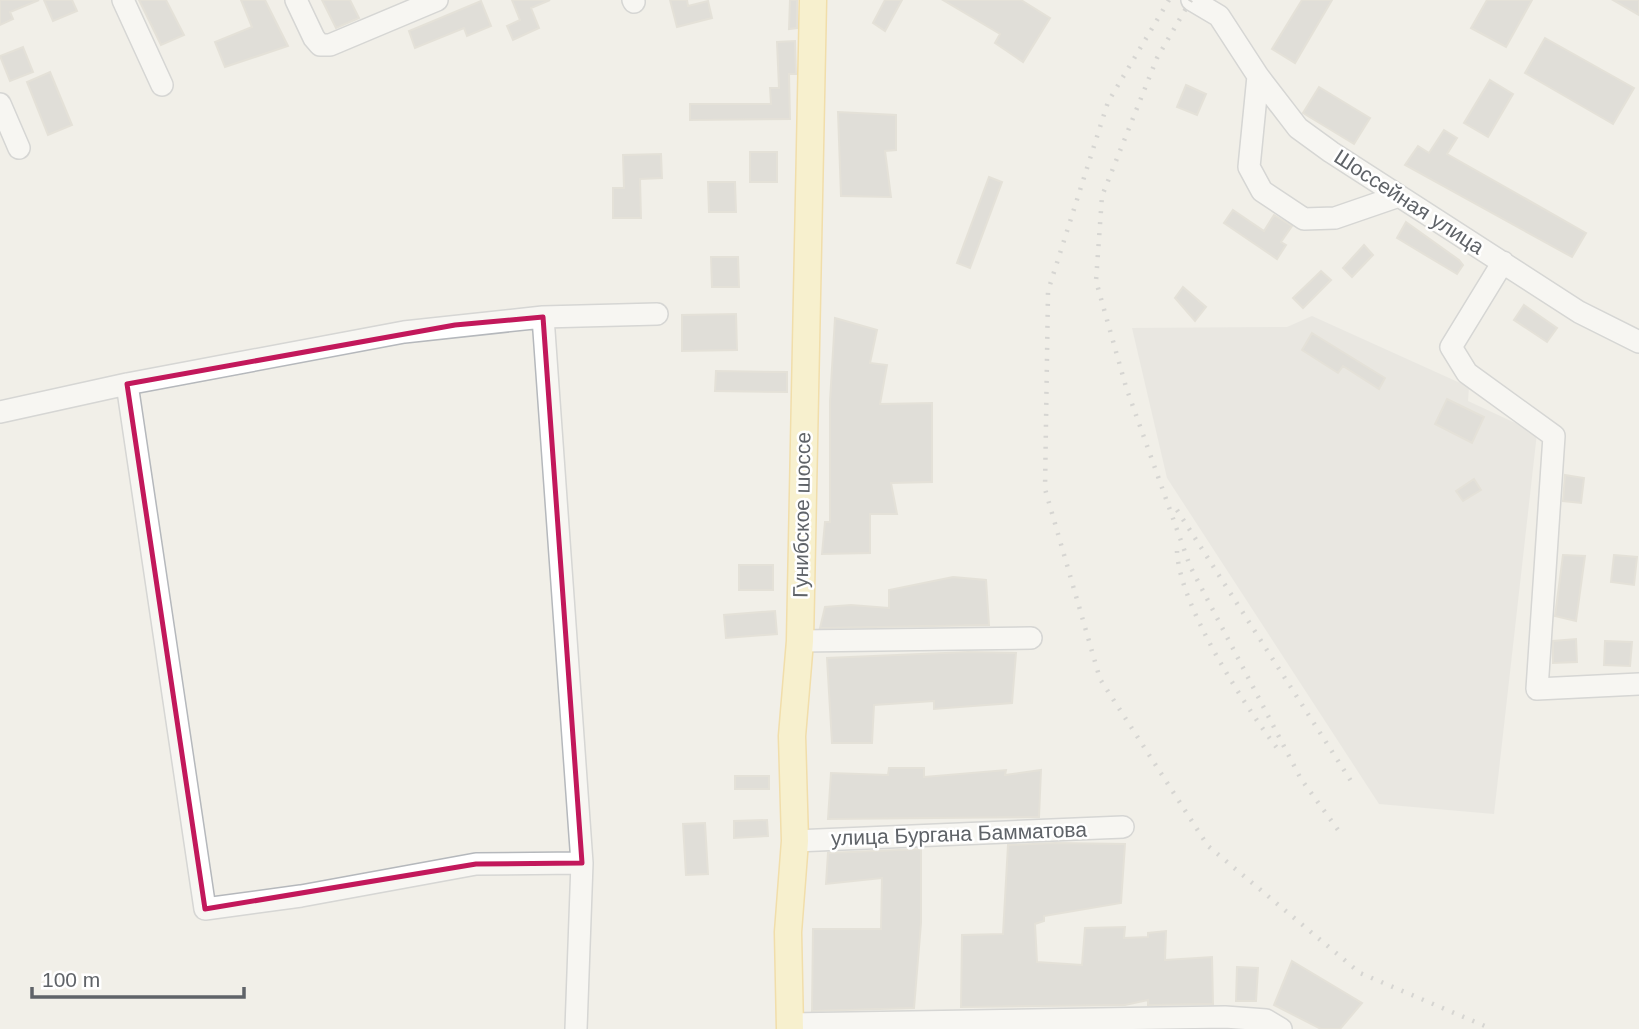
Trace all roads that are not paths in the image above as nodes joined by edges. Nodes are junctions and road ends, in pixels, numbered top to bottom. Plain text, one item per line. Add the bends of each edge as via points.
1 (123, 0) edge
2 (296, 0) edge
3 (437, 0) edge
4 (813, 0) edge
5 (1192, 0) edge
6 (1258, 76) junction
7 (162, 85) dead end
8 (0, 104) edge
9 (19, 148) dead end
10 (1399, 196) junction
11 (1503, 262) junction
12 (657, 314) dead end
13 (543, 317) junction
14 (1639, 342) edge
15 (127, 384) junction
16 (0, 412) edge
17 (1031, 638) dead end
18 (800, 641) junction
19 (1639, 684) edge
20 (1122, 827) dead end
21 (794, 841) junction
22 (582, 863) junction
23 (790, 1027) edge
24 (576, 1029) edge
25 (1281, 1029) edge

1 - 7 street
2 - 3 street via 320,46
4 - 18 main road, Гунибское шоссе
5 - 6 street, Шоссейная улица via 1219,16
6 - 10 street, Шоссейная улица via 1298,128
6 - 10 street via 1249,167 1262,191 1304,219 1335,218
8 - 9 street
10 - 11 street, Шоссейная улица
11 - 14 street, Шоссейная улица via 1579,312
11 - 19 street via 1451,346 1466,373 1554,436 1537,689
12 - 13 street
13 - 15 street via 404,332
13 - 22 street
15 - 16 street
15 - 22 street via 205,909 476,864
17 - 18 street
18 - 21 main road, Гунибское шоссе via 792,736
20 - 21 street, улица Бургана Бамматова
21 - 23 main road, Гунибское шоссе
22 - 24 street
23 - 25 street via 1225,1017 1266,1020

